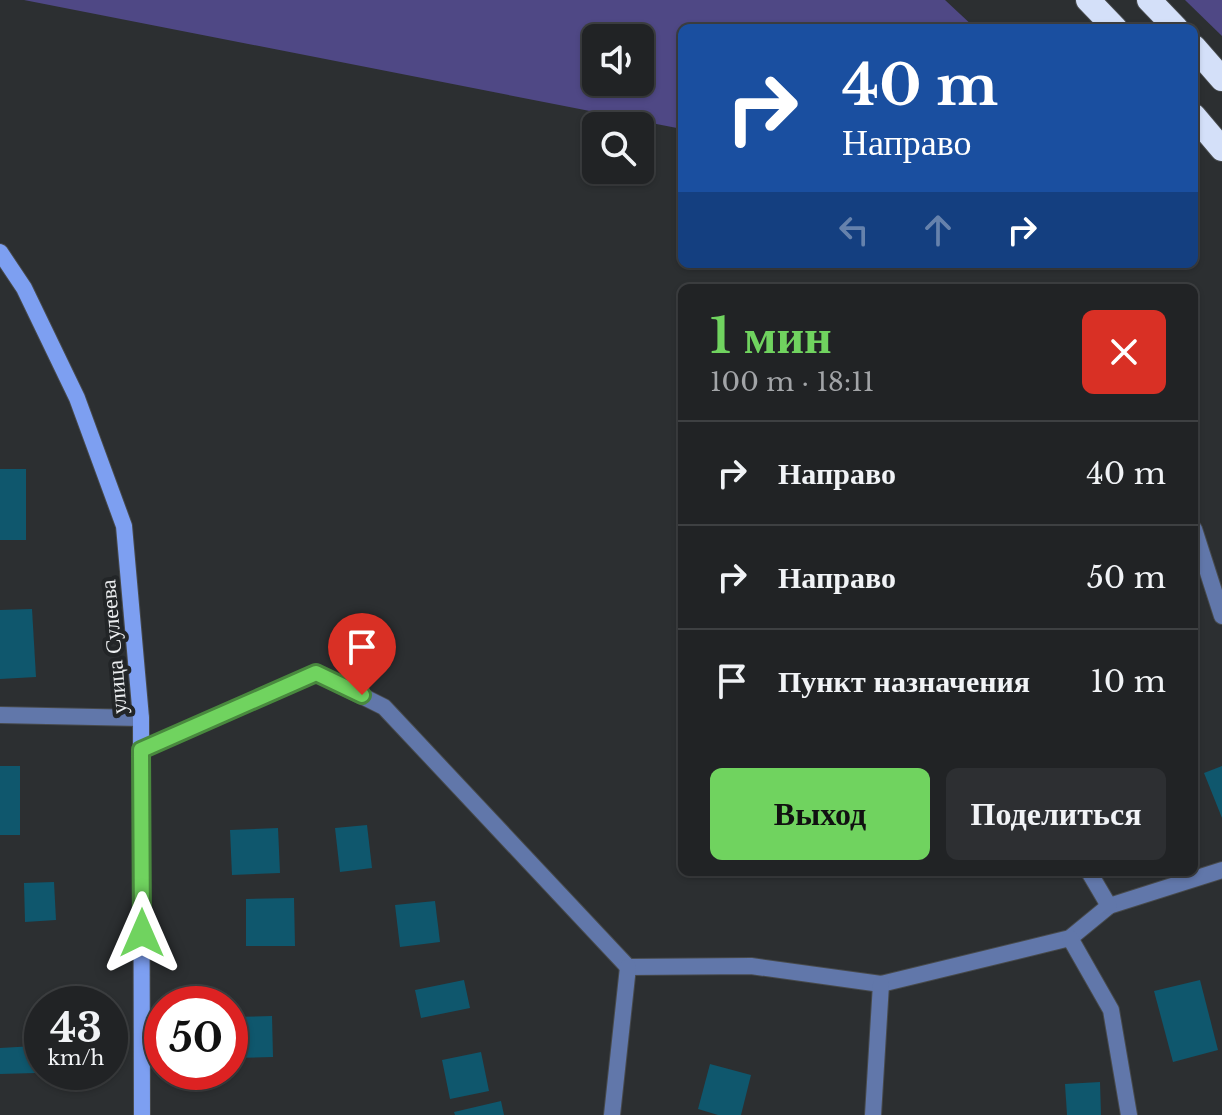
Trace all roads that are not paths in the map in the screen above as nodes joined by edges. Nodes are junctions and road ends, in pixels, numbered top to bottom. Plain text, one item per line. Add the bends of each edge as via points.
1 (1088, 0) edge
2 (1149, 0) edge
3 (1111, 24) edge
4 (1172, 24) edge
5 (1198, 52) edge
6 (1222, 79) edge
7 (1198, 121) edge
8 (1222, 149) edge
9 (0, 252) edge
10 (1198, 541) edge
11 (1222, 616) edge
12 (0, 715) edge
13 (141, 718) junction
14 (141, 750) junction
15 (1222, 870) edge
16 (1091, 876) edge
17 (1109, 906) junction
18 (1070, 938) junction
19 (628, 967) junction
20 (881, 984) junction
21 (142, 1115) edge
22 (612, 1115) edge
23 (873, 1115) edge
24 (1129, 1115) edge

1 - 3 highway
2 - 4 highway
5 - 6 highway
7 - 8 highway
9 - 13 main road, улица Сулеева via 24,288 77,398 124,526
10 - 11 street
12 - 13 street
13 - 14 main road, улица Сулеева
14 - 19 street via 316,673 384,707
14 - 21 main road, улица Сулеева
15 - 17 street
16 - 17 street
17 - 18 street
18 - 20 street
18 - 24 street via 1111,1010
19 - 20 street via 751,966
19 - 22 street
20 - 23 street

